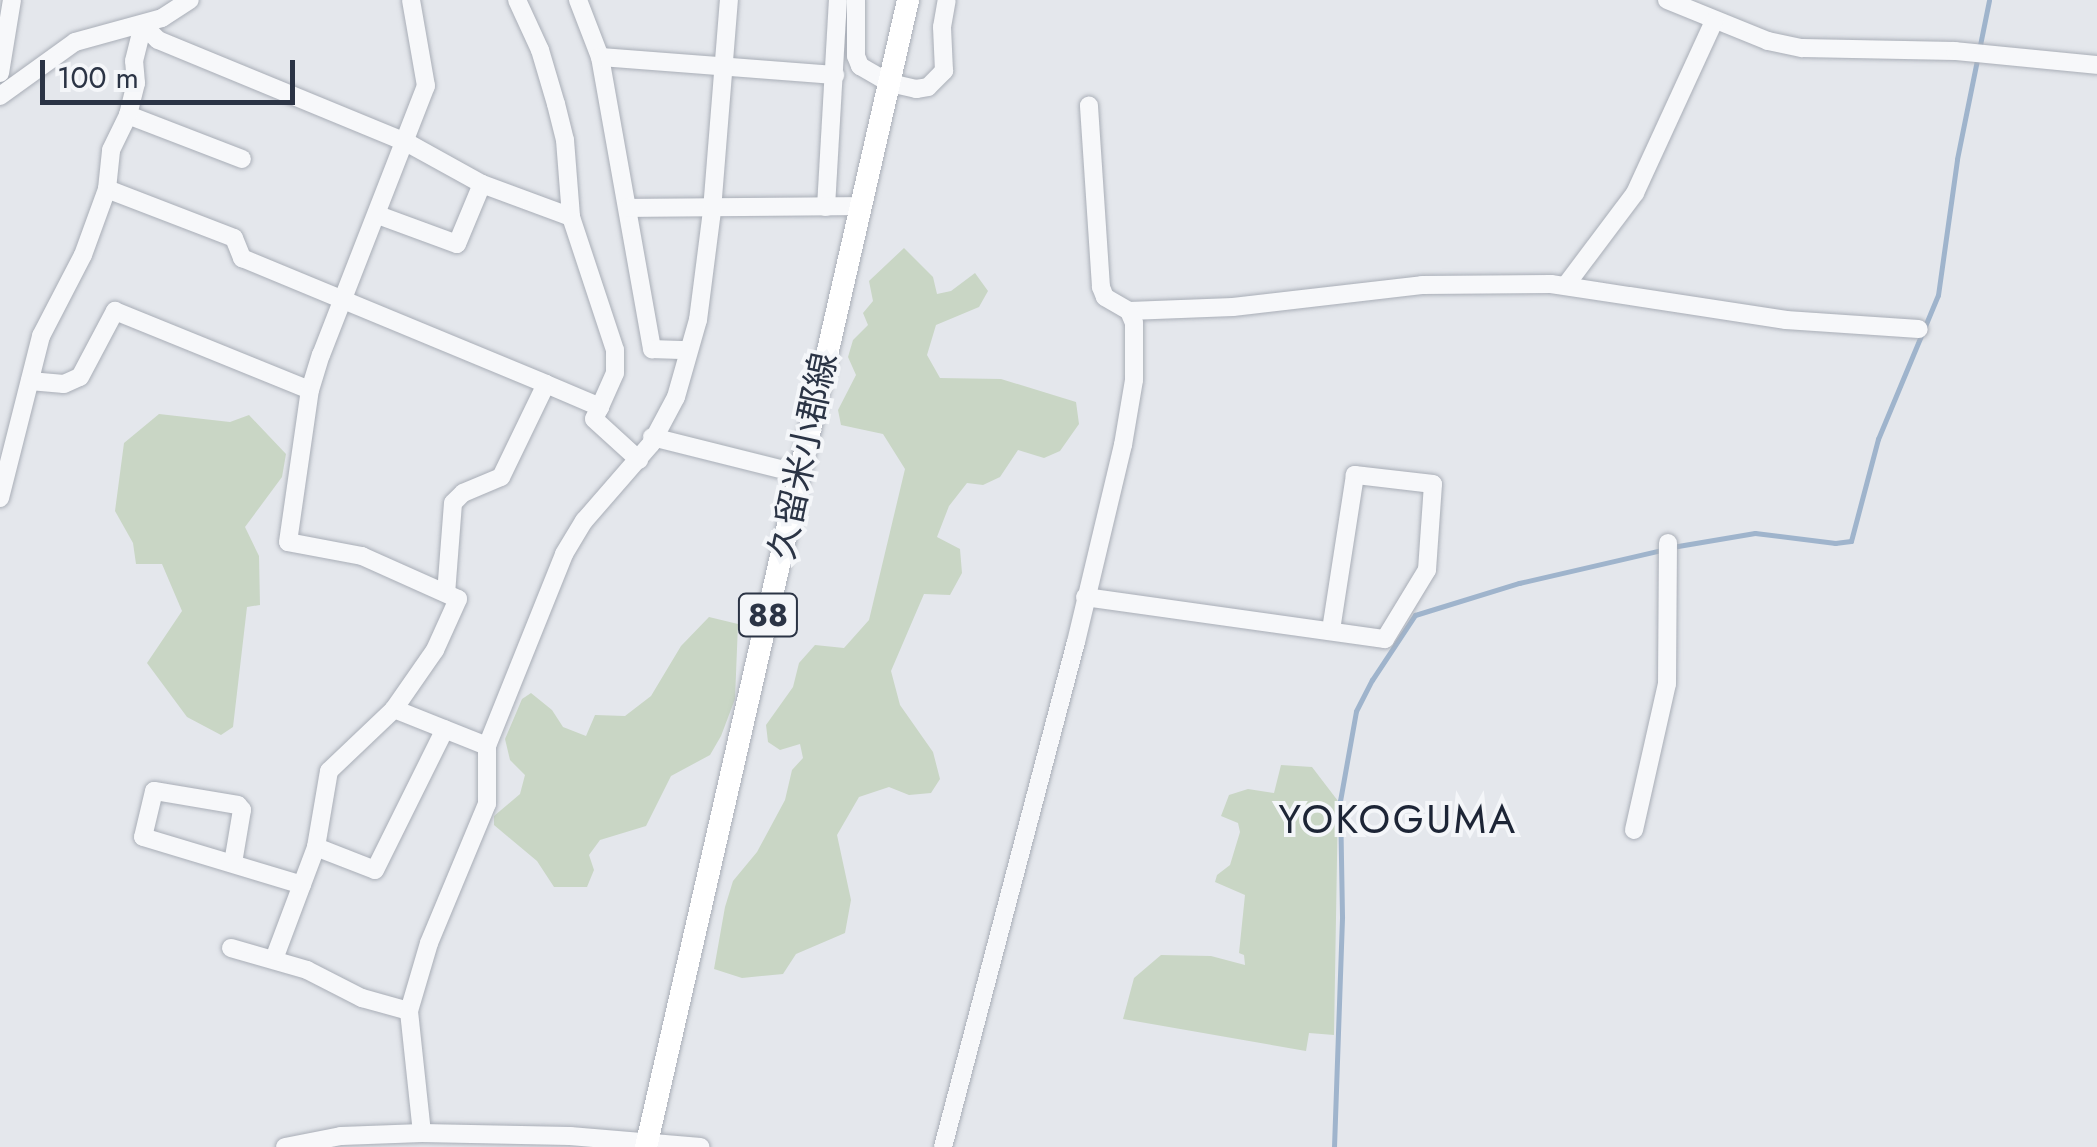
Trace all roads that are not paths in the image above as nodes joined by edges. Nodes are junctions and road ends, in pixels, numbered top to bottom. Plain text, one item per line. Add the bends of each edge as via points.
1 (12, 0) edge
2 (190, 0) edge
3 (411, 0) edge
4 (517, 0) edge
5 (578, 0) edge
6 (729, 0) edge
7 (838, 0) edge
8 (856, 0) edge
9 (908, 0) edge
10 (947, 0) edge
11 (1667, 0) edge
12 (1714, 22) junction
13 (143, 25) junction
14 (600, 58) junction
15 (726, 64) junction
16 (2097, 64) edge
17 (0, 72) edge
18 (835, 75) junction
19 (890, 84) junction
20 (0, 96) edge
21 (1089, 105) dead end
22 (128, 116) junction
23 (406, 142) junction
24 (242, 159) dead end
25 (482, 184) junction
26 (107, 188) junction
27 (860, 206) junction
28 (826, 207) junction
29 (628, 208) junction
30 (712, 210) junction
31 (378, 215) junction
32 (571, 217) junction
33 (1566, 285) junction
34 (344, 300) junction
35 (1129, 311) junction
36 (1919, 329) dead end
37 (687, 350) junction
38 (30, 381) junction
39 (546, 384) junction
40 (310, 390) junction
41 (600, 406) junction
42 (8, 437) edge
43 (652, 438) junction
44 (639, 460) junction
45 (800, 474) junction
46 (0, 498) edge
47 (1668, 542) dead end
48 (446, 593) junction
49 (1085, 597) junction
50 (1332, 630) junction
51 (394, 709) junction
52 (445, 730) junction
53 (487, 746) junction
54 (1634, 830) dead end
55 (316, 847) junction
56 (234, 863) junction
57 (302, 885) junction
58 (231, 948) dead end
59 (274, 959) junction
60 (409, 1010) junction
61 (422, 1133) junction
62 (468, 1141) edge
63 (647, 1144) edge
64 (285, 1147) edge
65 (701, 1147) edge
66 (943, 1147) edge

1 - 17 street
2 - 13 street
3 - 23 street via 426,86
4 - 32 street via 540,50 566,140
5 - 14 street
6 - 15 street
7 - 18 street
8 - 19 street via 857,62
9 - 19 main road, 久留米小郡線 / 88
10 - 19 street via 944,71 928,86
11 - 12 street
12 - 16 street via 1802,48 1956,51
12 - 33 street via 1635,194
13 - 20 street via 75,42
13 - 22 street
13 - 23 street via 158,40
14 - 15 street
14 - 29 street
15 - 18 street
15 - 30 street
18 - 28 street
19 - 27 main road, 久留米小郡線 / 88
21 - 35 street via 1101,287
22 - 24 street
22 - 26 street via 111,150
23 - 25 street
23 - 31 street
25 - 31 street via 457,244
25 - 32 street
26 - 34 street via 234,238 242,258
26 - 38 street via 42,336
27 - 28 street
27 - 45 main road, 久留米小郡線 / 88
28 - 30 street
29 - 30 street
29 - 37 street via 652,349
30 - 37 street via 698,320
31 - 34 street
32 - 41 street via 616,361
33 - 35 street via 1422,285 1232,307
33 - 36 street via 1786,320
34 - 39 street
34 - 40 street
35 - 49 street via 1134,380
37 - 43 street via 676,397
38 - 40 street via 64,384 80,377 114,311
38 - 42 street
39 - 41 street
39 - 48 street via 501,478 452,503
40 - 48 street via 288,542 362,556
41 - 44 street via 594,419
42 - 46 street
43 - 44 street
43 - 45 street
44 - 53 street via 584,520 564,554
45 - 63 main road, 久留米小郡線 / 88
47 - 54 street via 1667,684
48 - 51 street via 458,599 435,650
49 - 50 street
49 - 66 street
50 - 50 street via 1385,639 1400,620 1427,570 1433,484 1355,475
51 - 52 street
51 - 55 street via 330,771
52 - 53 street
52 - 55 street via 375,870
53 - 60 street via 487,804 429,943
55 - 57 street
56 - 56 street via 143,837 154,791 238,805
56 - 57 street
57 - 59 street
58 - 59 street
59 - 60 street via 362,998
60 - 61 street
61 - 62 street
61 - 64 street via 341,1136
62 - 63 street
63 - 65 street

